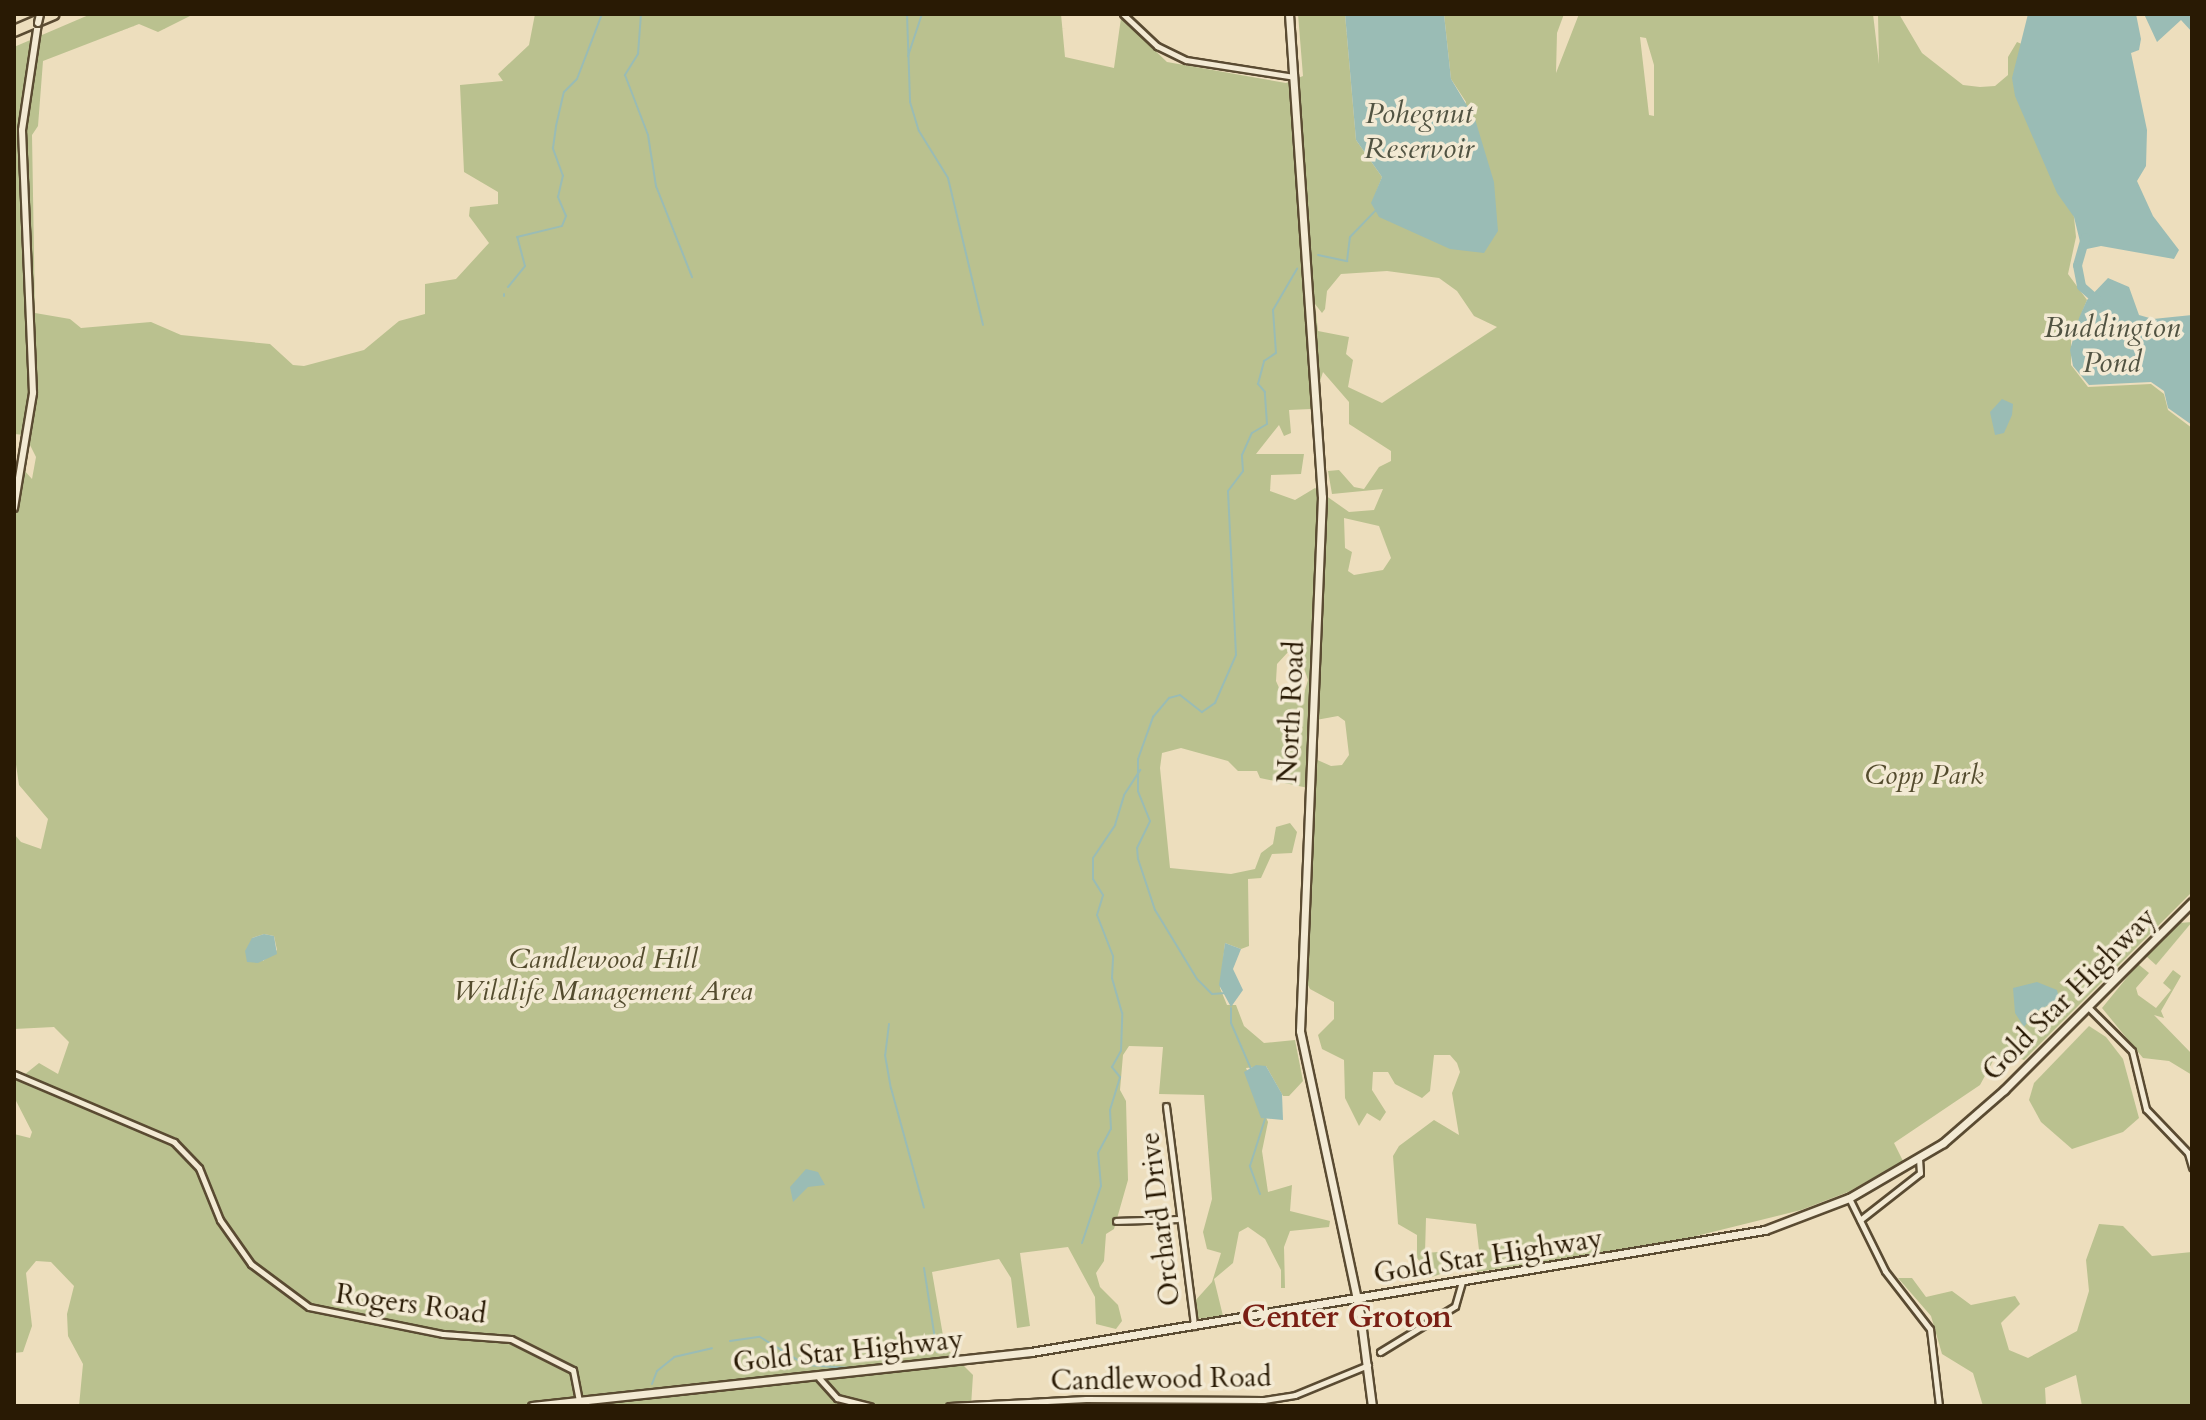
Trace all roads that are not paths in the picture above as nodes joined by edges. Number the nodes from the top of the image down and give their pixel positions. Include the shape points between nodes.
1 (40, 14) edge
2 (54, 14) edge
3 (1123, 14) edge
4 (1289, 14) edge
5 (14, 31) edge
6 (1294, 77) junction
7 (14, 508) edge
8 (2192, 902) edge
9 (2088, 1007) junction
10 (14, 1074) edge
11 (1166, 1106) dead end
12 (1919, 1160) junction
13 (2192, 1167) edge
14 (1849, 1198) junction
15 (1177, 1219) junction
16 (1860, 1220) junction
17 (1116, 1221) dead end
18 (1462, 1282) junction
19 (1356, 1301) junction
20 (1194, 1327) junction
21 (1380, 1352) dead end
22 (1368, 1365) junction
23 (819, 1378) junction
24 (579, 1402) junction
25 (1122, 1403) edge
26 (532, 1406) edge
27 (870, 1406) edge
28 (949, 1406) edge
29 (1372, 1406) edge
30 (1939, 1406) edge

1 - 7 street via 22,143 33,393
2 - 5 highway
3 - 6 street via 1157,46 1186,60
4 - 6 main road, North Road
6 - 19 main road, North Road via 1322,497 1298,999 1305,1067
8 - 9 main road, Gold Star Highway
9 - 12 main road, Gold Star Highway via 1982,1111
9 - 13 street via 2132,1051 2146,1109 2188,1153
10 - 24 street, Rogers Road via 174,1142 199,1168 220,1220 251,1264 309,1307 443,1334 511,1339 573,1370
11 - 15 street, Orchard Drive
12 - 14 main road, Gold Star Highway
12 - 16 street via 1920,1173
14 - 16 street
14 - 18 main road, Gold Star Highway via 1738,1236
15 - 17 street
15 - 20 street, Orchard Drive
16 - 30 street via 1890,1279 1930,1329
18 - 19 main road, Gold Star Highway
18 - 21 street via 1455,1306
19 - 20 main road, Gold Star Highway
19 - 22 main road, North Road
20 - 23 main road, Gold Star Highway
22 - 25 street, Candlewood Road via 1280,1398
22 - 29 main road, North Road
23 - 24 main road, Gold Star Highway
23 - 27 street via 837,1398
24 - 26 main road, Gold Star Highway
25 - 28 street, Candlewood Road

